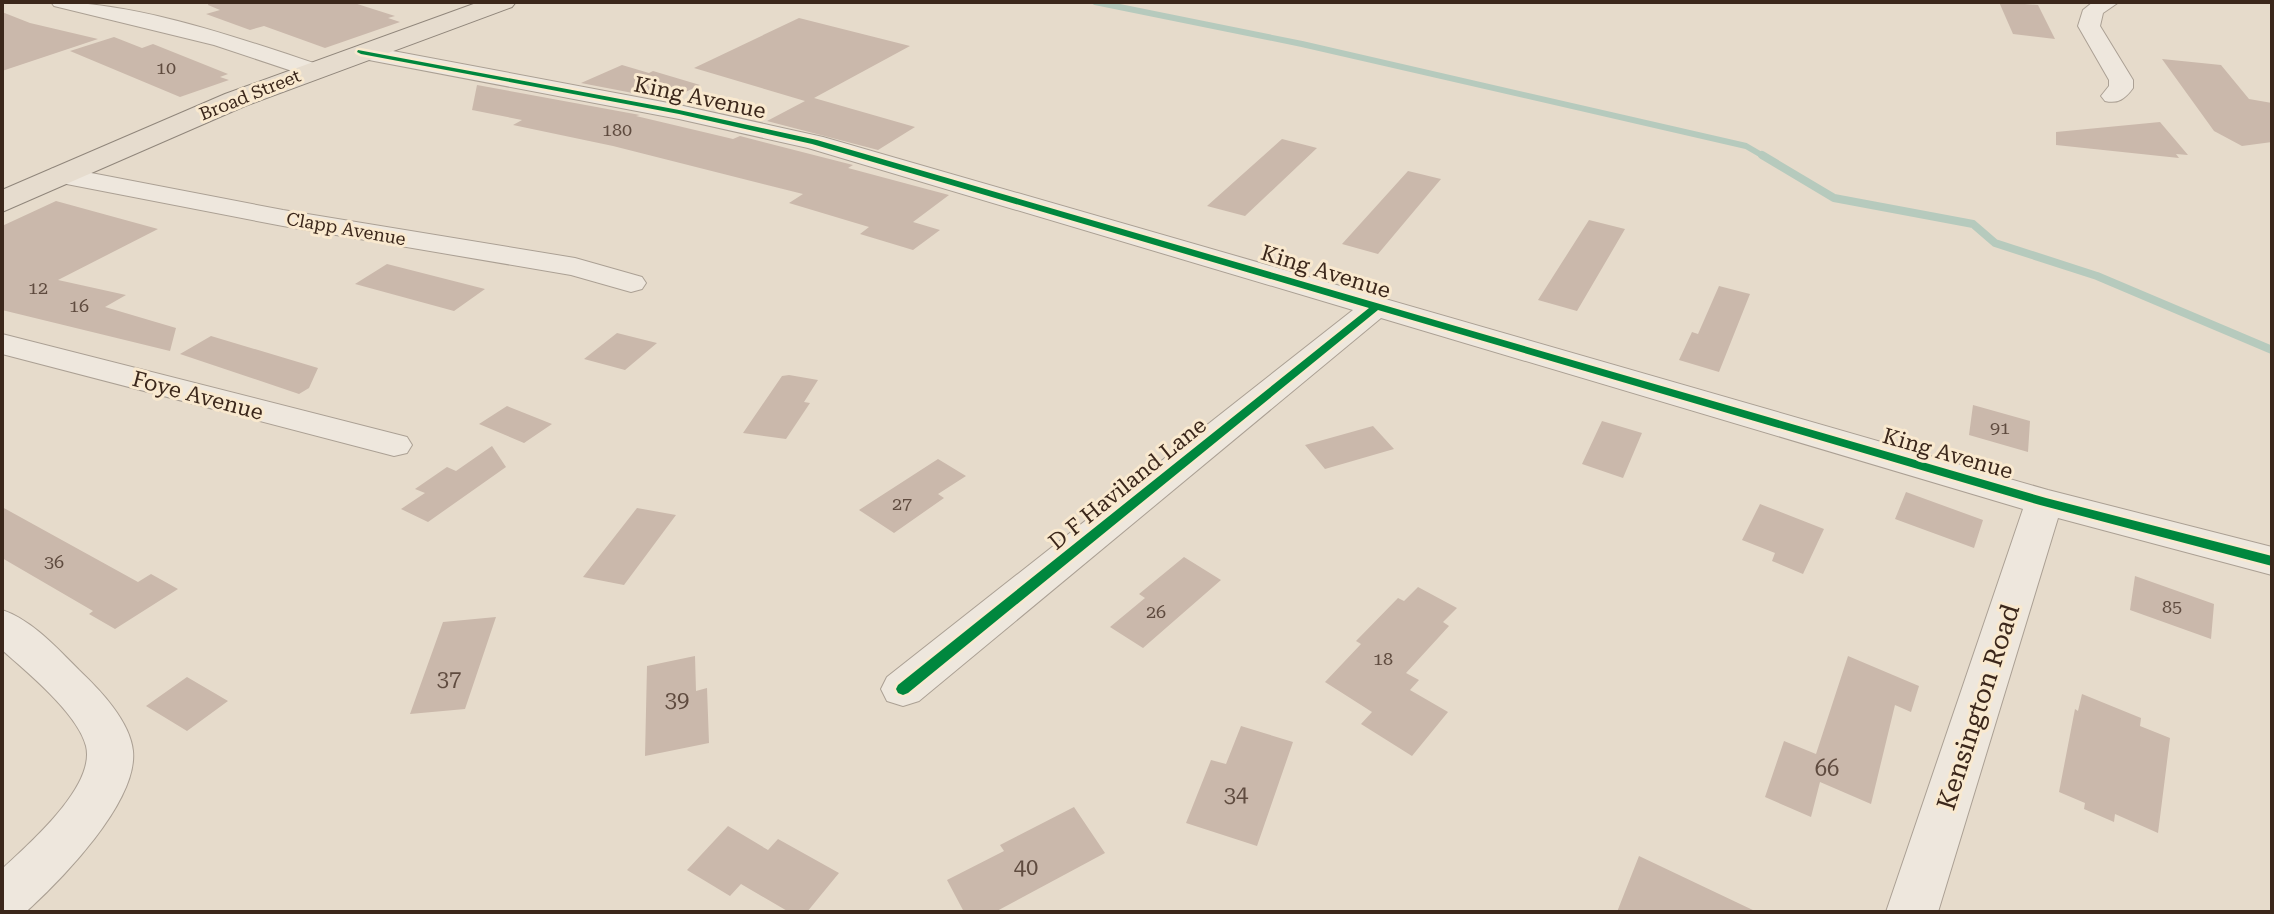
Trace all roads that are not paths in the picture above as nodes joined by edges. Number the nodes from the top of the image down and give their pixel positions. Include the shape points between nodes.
1 (61, 2) edge
2 (503, 2) edge
3 (2109, 2) edge
4 (361, 52) junction
5 (312, 70) junction
6 (2113, 96) dead end
7 (60, 175) junction
8 (2, 202) edge
9 (631, 283) dead end
10 (1376, 307) junction
11 (2, 344) edge
12 (394, 445) dead end
13 (2044, 502) junction
14 (2272, 561) edge
15 (2, 626) edge
16 (903, 689) dead end
17 (2, 901) edge
18 (1912, 912) edge

1 - 5 street via 221,40
2 - 4 main road, Broad Street
3 - 6 street via 2093,10 2089,26 2121,80
4 - 5 main road, Broad Street
4 - 10 street, King Avenue via 814,142
5 - 7 main road, Broad Street
7 - 8 main road, Broad Street
7 - 9 street, Clapp Avenue via 575,267
10 - 13 street, King Avenue
10 - 16 street, D F Haviland Lane
11 - 12 street, Foye Avenue
13 - 14 street, King Avenue
13 - 18 street, Kensington Road
15 - 17 street via 35,651 92,715 110,750 103,785 72,833

